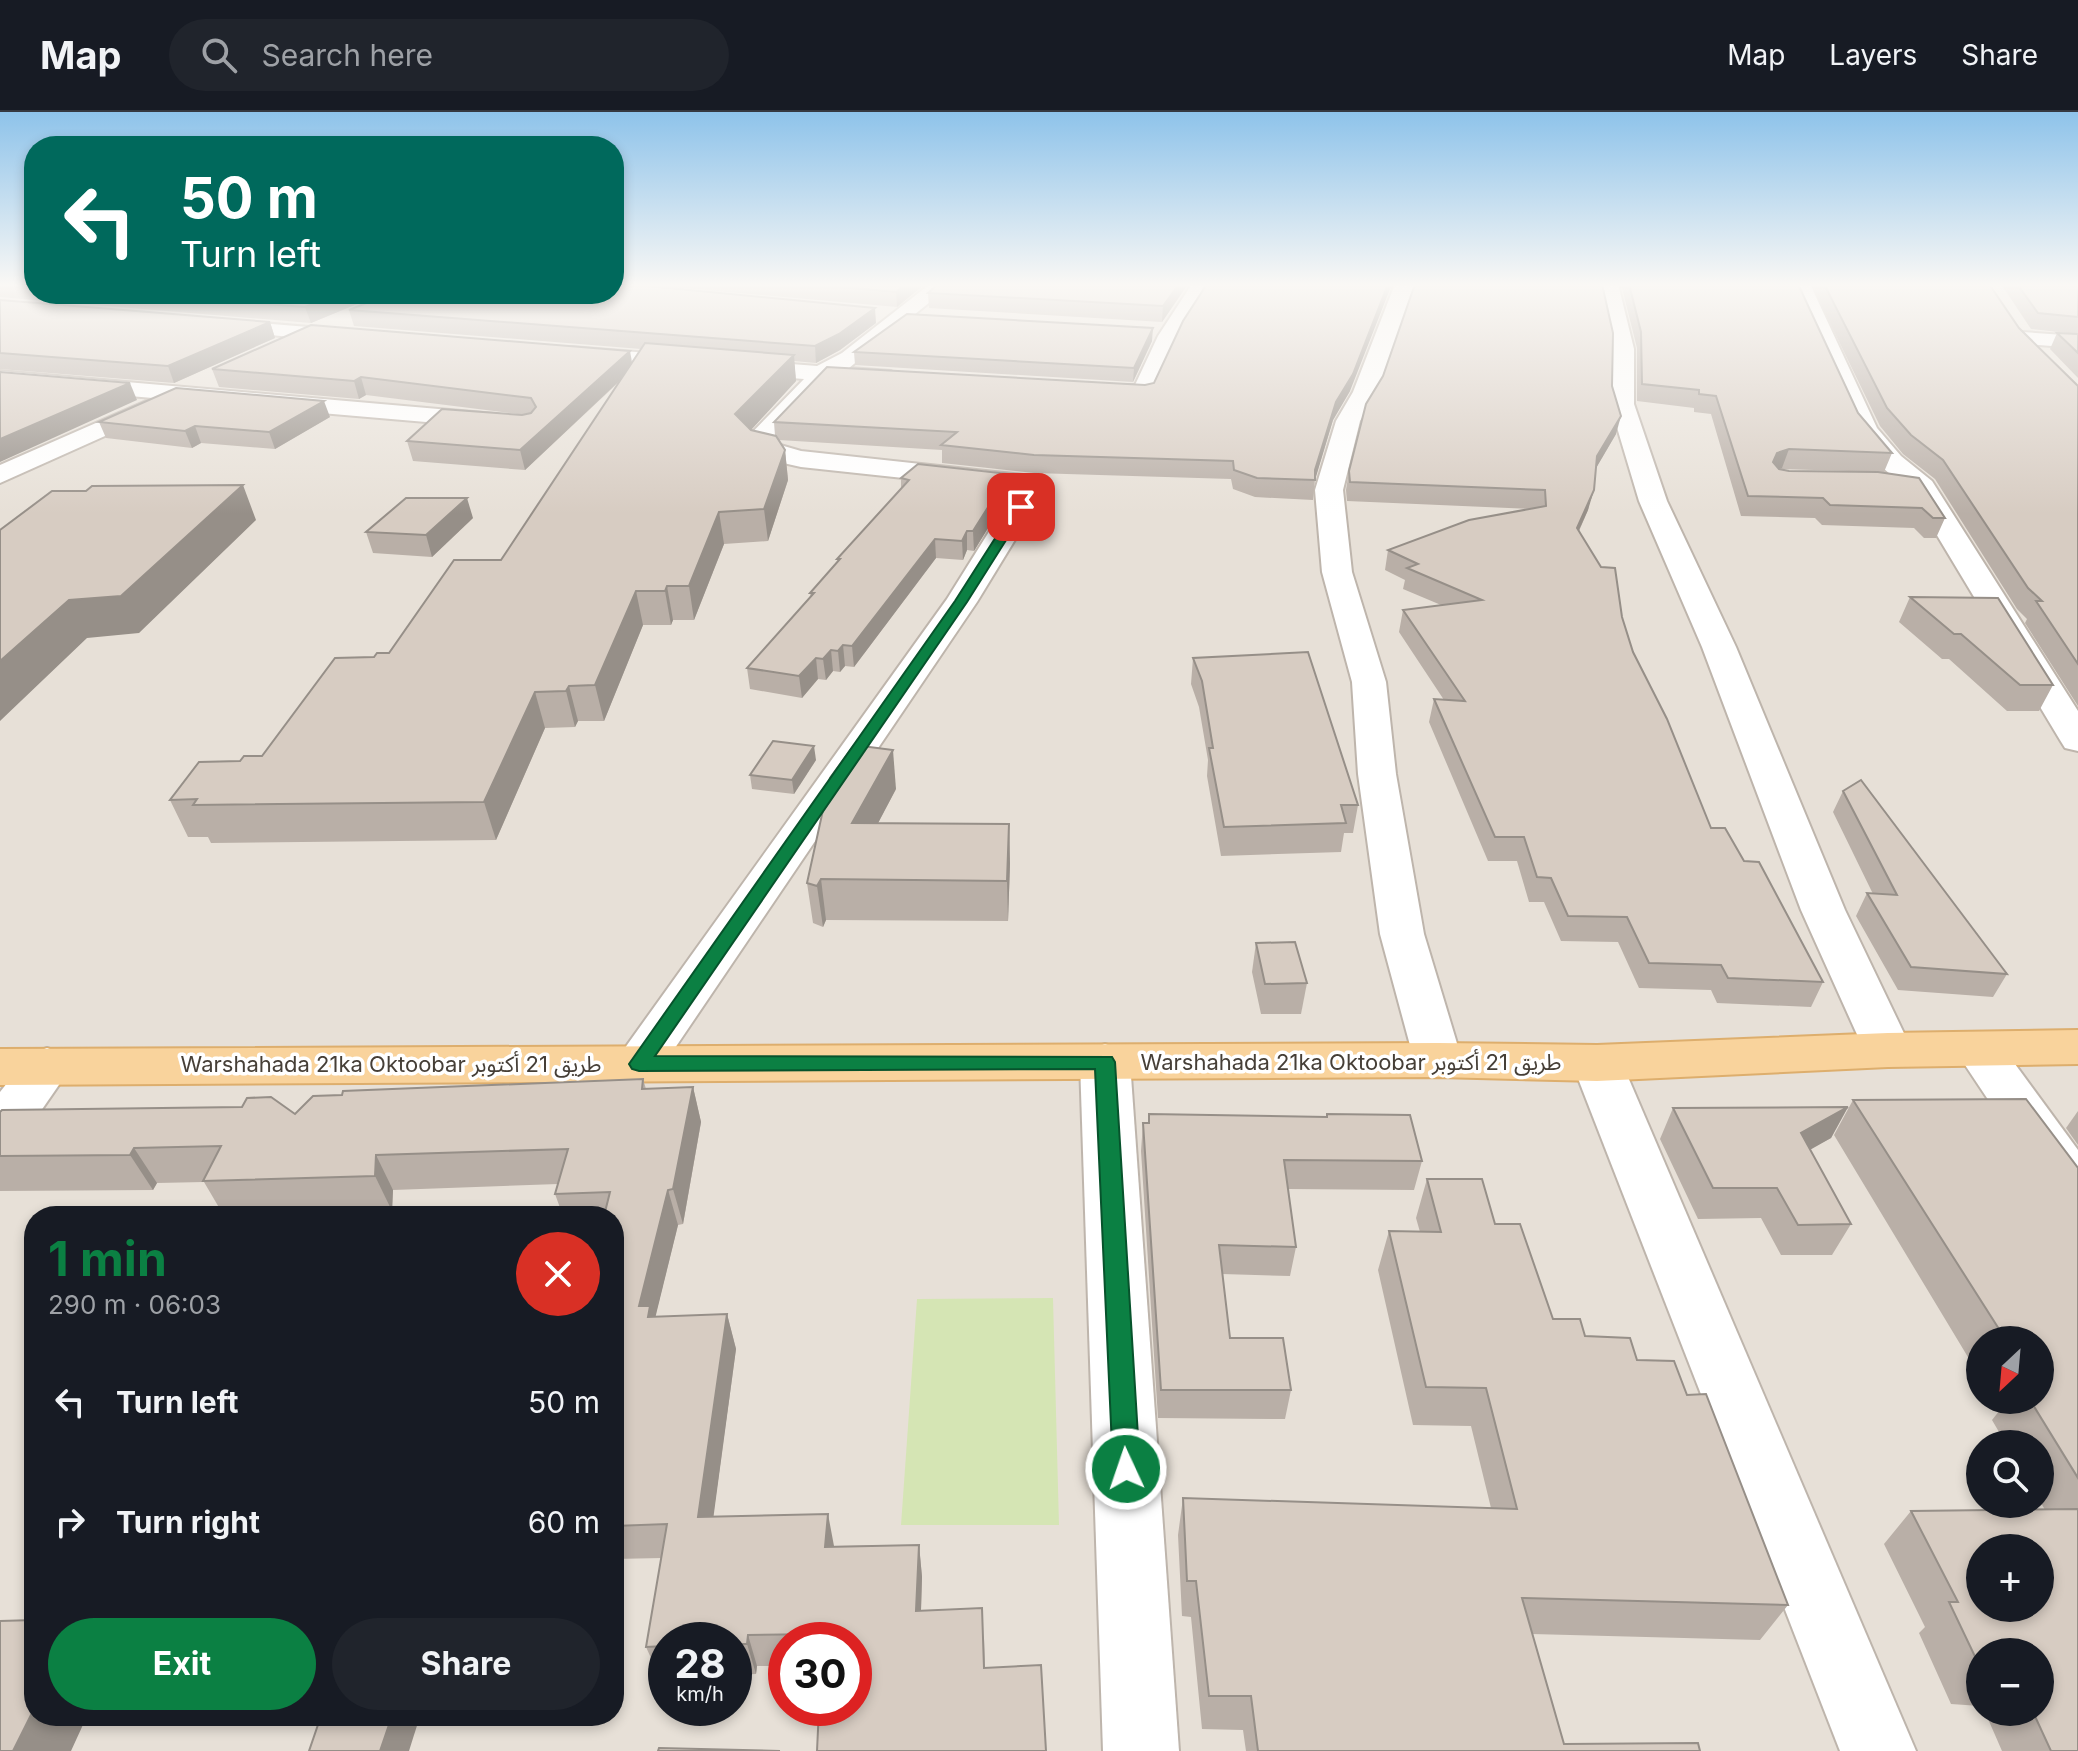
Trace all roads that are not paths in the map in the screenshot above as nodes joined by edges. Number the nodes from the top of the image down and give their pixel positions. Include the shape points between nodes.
1 (662, 360) edge
2 (845, 360) edge
3 (1153, 360) edge
4 (1377, 360) edge
5 (1623, 360) edge
6 (1835, 360) edge
7 (823, 372) junction
8 (225, 373) edge
9 (0, 378) edge
10 (904, 378) edge
11 (1079, 389) edge
12 (182, 393) junction
13 (526, 424) edge
14 (0, 475) edge
15 (1871, 480) edge
16 (1922, 487) junction
17 (2078, 740) edge
18 (2078, 1047) edge
19 (1888, 1050) junction
20 (1979, 1050) junction
21 (1438, 1060) junction
22 (1105, 1062) junction
23 (1597, 1063) junction
24 (639, 1064) junction
25 (23, 1067) edge
26 (0, 1130) edge
27 (2078, 1191) edge
28 (1141, 1751) edge
29 (1878, 1751) edge

1 - 7 street
2 - 7 street
3 - 11 street via 1144,392
4 - 21 street via 1348,421 1329,490 1337,572 1369,682 1377,774 1402,934
5 - 19 street via 1622,404 1653,501 1719,647 1823,910
6 - 16 street via 1866,430
7 - 10 street
7 - 24 street via 762,434 755,443 760,449 801,459 1032,484 961,602
8 - 12 street
9 - 12 street
12 - 13 street
12 - 14 street
15 - 16 street
16 - 17 street
18 - 20 main road, Warshahada 21ka Oktoobar طريق 21 أكتوبر
19 - 20 main road, Warshahada 21ka Oktoobar طريق 21 أكتوبر
19 - 23 main road, Warshahada 21ka Oktoobar طريق 21 أكتوبر
20 - 27 street
21 - 22 main road, Warshahada 21ka Oktoobar طريق 21 أكتوبر
21 - 23 main road, Warshahada 21ka Oktoobar طريق 21 أكتوبر
22 - 24 main road, Warshahada 21ka Oktoobar طريق 21 أكتوبر
22 - 28 street
23 - 29 street
24 - 25 main road, Warshahada 21ka Oktoobar طريق 21 أكتوبر
25 - 26 street

